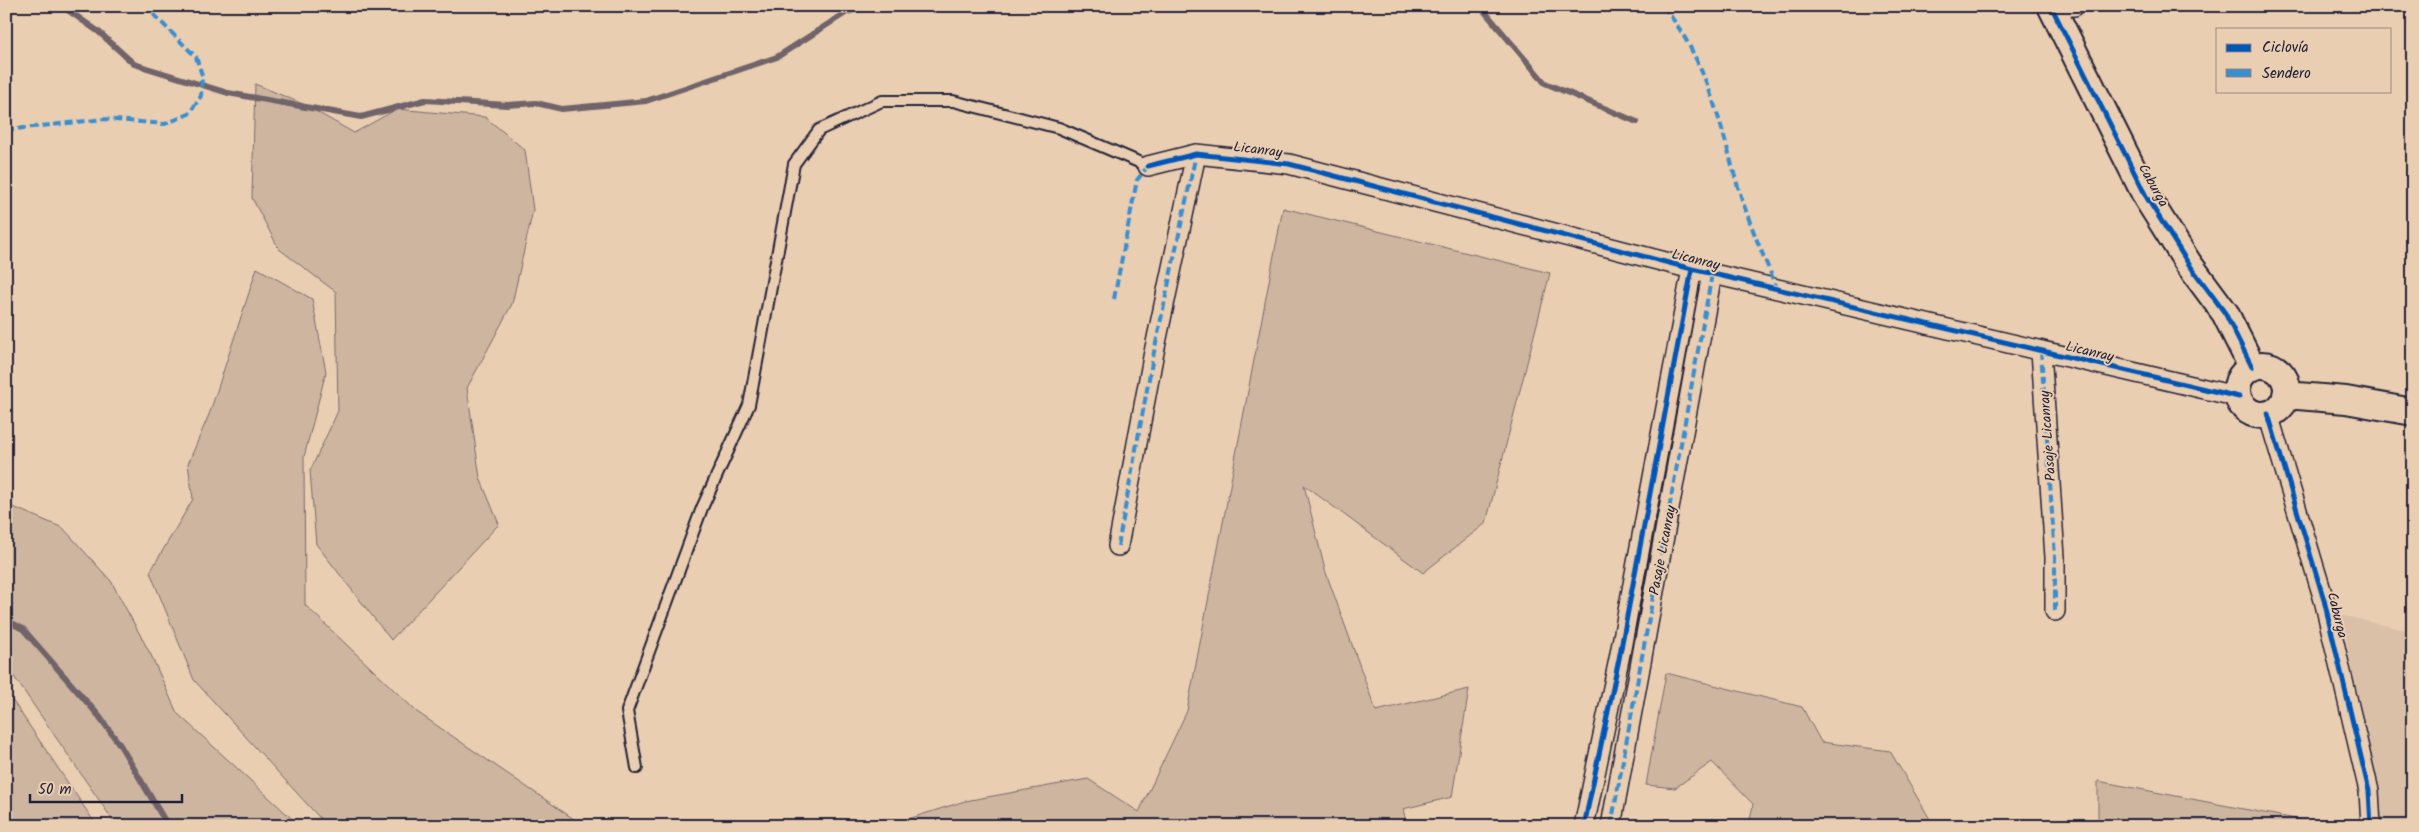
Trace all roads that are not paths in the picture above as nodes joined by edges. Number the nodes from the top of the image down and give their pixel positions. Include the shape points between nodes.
1 (2059, 7) edge
2 (1196, 154) junction
3 (1148, 166) joint
4 (1692, 270) junction
5 (1712, 274) junction
6 (2042, 351) junction
7 (2252, 367) junction
8 (2286, 395) junction
9 (2239, 397) junction
10 (2413, 412) edge
11 (2268, 414) junction
12 (1118, 546) dead end
13 (2055, 611) dead end
14 (636, 768) dead end
15 (1584, 826) edge
16 (1611, 826) edge
17 (2371, 826) edge

1 - 7 street, Caburga via 2147,198 2188,263 2225,313
2 - 3 street, Licanray
2 - 4 street, Licanray via 1289,164
2 - 12 street via 1153,357
3 - 14 lane via 1059,128 953,101 882,101 819,130 794,164 749,405 702,508 628,711
4 - 5 street, Licanray
4 - 15 street via 1619,659
5 - 6 street, Licanray
5 - 16 street, Pasaje Licanray
6 - 9 street, Licanray
6 - 13 street, Pasaje Licanray via 2055,557
7 - 8 street via 2274,368 2285,380
7 - 9 street via 2241,376
8 - 10 street via 2346,400
8 - 11 street via 2280,407
9 - 11 street via 2253,413
11 - 17 street, Caburga via 2324,600 2369,791

